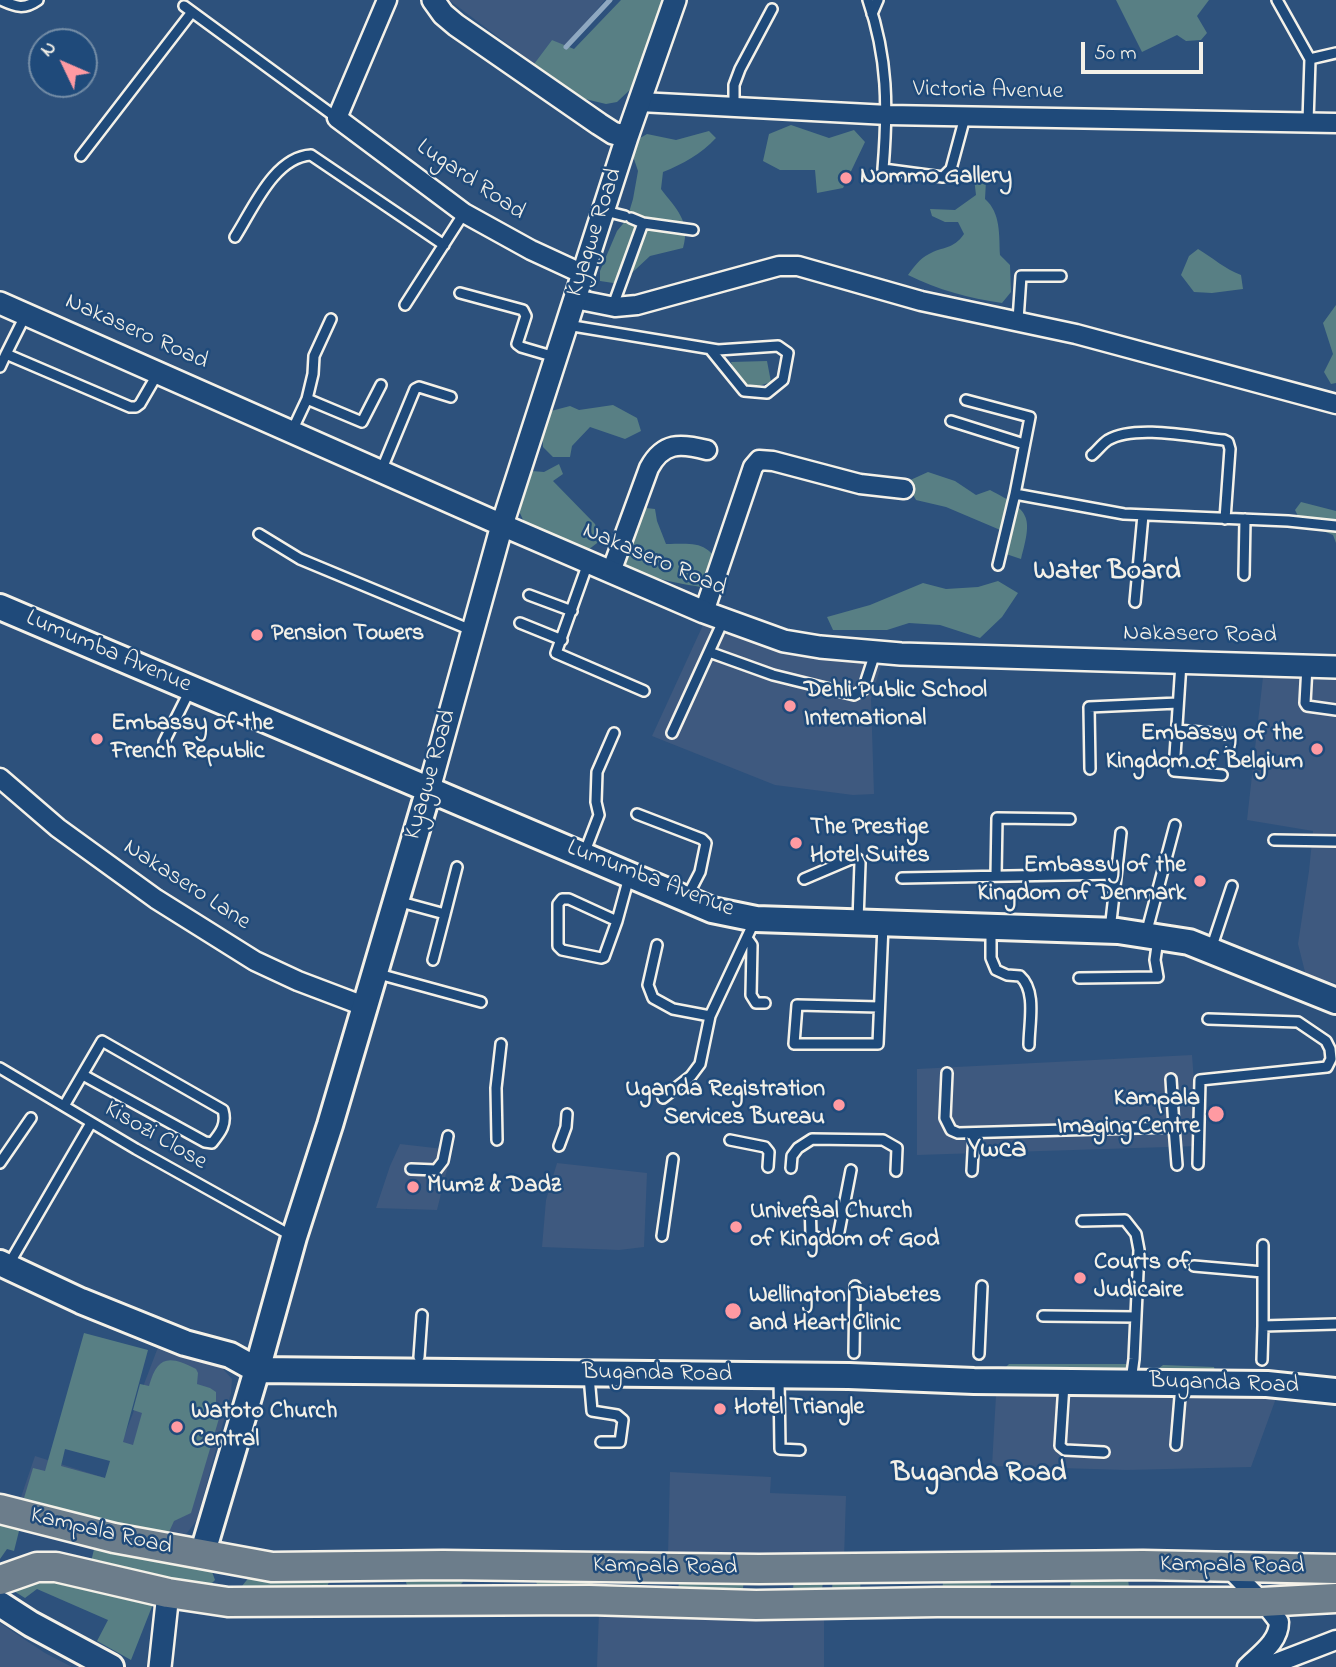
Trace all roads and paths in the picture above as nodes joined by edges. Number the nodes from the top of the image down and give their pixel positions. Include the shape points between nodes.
1 (1, 0) edge
2 (38, 0) edge
3 (387, 0) edge
4 (433, 0) edge
5 (675, 0) edge
6 (867, 0) edge
7 (878, 0) edge
8 (1277, 0) edge
9 (772, 9) dead end
10 (873, 14) junction
11 (1336, 53) edge
12 (1310, 59) junction
13 (640, 102) junction
14 (734, 107) junction
15 (888, 115) junction
16 (965, 117) junction
17 (337, 118) junction
18 (1308, 122) junction
19 (1336, 122) edge
20 (627, 137) junction
21 (81, 156) dead end
22 (603, 211) junction
23 (464, 213) junction
24 (643, 223) junction
25 (693, 230) dead end
26 (235, 237) dead end
27 (444, 245) junction
28 (583, 274) junction
29 (1061, 276) dead end
30 (460, 293) dead end
31 (575, 299) junction
32 (615, 300) dead end
33 (0, 303) edge
34 (405, 305) dead end
35 (26, 314) junction
36 (331, 318) dead end
37 (1018, 320) junction
38 (567, 325) junction
39 (710, 349) junction
40 (6, 355) junction
41 (556, 357) junction
42 (0, 367) edge
43 (159, 372) junction
44 (380, 385) dead end
45 (451, 397) dead end
46 (307, 399) junction
47 (966, 400) dead end
48 (1336, 404) edge
49 (951, 421) dead end
50 (292, 431) junction
51 (1024, 444) junction
52 (706, 450) dead end
53 (1092, 456) dead end
54 (381, 471) junction
55 (904, 489) dead end
56 (1015, 494) junction
57 (1143, 515) junction
58 (1226, 519) junction
59 (1245, 519) junction
60 (502, 525) junction
61 (1336, 526) edge
62 (260, 534) dead end
63 (588, 562) junction
64 (998, 565) dead end
65 (611, 572) junction
66 (1244, 575) dead end
67 (529, 595) dead end
68 (1135, 602) dead end
69 (0, 607) edge
70 (572, 611) junction
71 (704, 612) junction
72 (724, 620) junction
73 (520, 624) dead end
74 (473, 631) junction
75 (562, 640) junction
76 (875, 651) junction
77 (709, 652) junction
78 (1181, 662) junction
79 (1307, 664) junction
80 (1336, 667) edge
81 (191, 688) junction
82 (644, 691) dead end
83 (1178, 703) junction
84 (1336, 710) edge
85 (1177, 730) junction
86 (614, 733) dead end
87 (672, 733) dead end
88 (1226, 734) dead end
89 (164, 742) dead end
90 (1090, 769) dead end
91 (1222, 775) dead end
92 (0, 778) edge
93 (429, 789) junction
94 (637, 814) dead end
95 (1069, 819) dead end
96 (1175, 825) dead end
97 (1122, 833) dead end
98 (1274, 840) dead end
99 (1336, 841) edge
100 (584, 855) junction
101 (457, 867) dead end
102 (1116, 874) junction
103 (630, 875) junction
104 (996, 876) junction
105 (804, 878) dead end
106 (902, 878) dead end
107 (1232, 886) dead end
108 (686, 899) junction
109 (396, 900) junction
110 (445, 914) junction
111 (617, 921) junction
112 (858, 922) junction
113 (884, 923) junction
114 (991, 927) junction
115 (752, 928) junction
116 (1110, 931) junction
117 (1152, 937) junction
118 (657, 945) dead end
119 (1210, 951) junction
120 (433, 960) dead end
121 (373, 973) junction
122 (1079, 978) dead end
123 (1336, 1001) edge
124 (481, 1002) dead end
125 (765, 1003) dead end
126 (363, 1006) junction
127 (879, 1007) junction
128 (710, 1016) junction
129 (1208, 1019) dead end
130 (501, 1044) dead end
131 (1029, 1045) dead end
132 (0, 1068) edge
133 (947, 1073) dead end
134 (83, 1075) junction
135 (1171, 1079) dead end
136 (663, 1098) dead end
137 (64, 1105) junction
138 (567, 1114) dead end
139 (31, 1118) dead end
140 (91, 1123) junction
141 (1174, 1127) junction
142 (974, 1133) junction
143 (448, 1136) dead end
144 (497, 1140) dead end
145 (730, 1140) dead end
146 (559, 1146) dead end
147 (673, 1159) dead end
148 (0, 1163) edge
149 (1198, 1164) dead end
150 (1177, 1165) dead end
151 (768, 1167) dead end
152 (791, 1168) dead end
153 (411, 1169) dead end
154 (851, 1170) dead end
155 (896, 1171) dead end
156 (972, 1171) dead end
157 (810, 1202) dead end
158 (1082, 1220) dead end
159 (662, 1236) dead end
160 (293, 1237) junction
161 (1263, 1245) dead end
162 (3, 1265) edge
163 (1194, 1266) dead end
164 (1263, 1272) junction
165 (856, 1286) dead end
166 (982, 1286) dead end
167 (422, 1315) dead end
168 (1043, 1316) dead end
169 (1136, 1317) junction
170 (1336, 1324) edge
171 (1264, 1326) junction
172 (854, 1353) dead end
173 (979, 1354) dead end
174 (419, 1357) dead end
175 (1262, 1360) dead end
176 (257, 1370) junction
177 (589, 1374) junction
178 (779, 1377) junction
179 (1064, 1382) junction
180 (1131, 1383) junction
181 (1181, 1383) junction
182 (1336, 1391) edge
183 (601, 1442) dead end
184 (1176, 1445) dead end
185 (800, 1450) dead end
186 (1104, 1452) dead end
187 (0, 1509) edge
188 (213, 1557) junction
189 (1229, 1568) junction
190 (764, 1569) junction
191 (1336, 1569) edge
192 (0, 1580) edge
193 (168, 1593) junction
194 (1336, 1598) edge
195 (215, 1600) junction
196 (1262, 1602) junction
197 (0, 1604) edge
198 (763, 1605) junction
199 (1336, 1640) edge
200 (111, 1667) edge
201 (160, 1667) edge
202 (1247, 1667) edge
203 (1266, 1667) edge

1 - 2 lane via 27,8
3 - 17 street
4 - 20 street via 456,25 598,124
5 - 13 street, Kyagwe Road
6 - 10 lane
7 - 10 lane
8 - 12 lane
9 - 14 lane via 740,69
10 - 15 lane
11 - 12 lane
12 - 18 lane
13 - 14 street, Victoria Avenue
13 - 20 street, Kyagwe Road
14 - 15 street, Victoria Avenue
15 - 16 street, Victoria Avenue
15 - 16 lane via 883,169 937,178 951,169
16 - 18 street, Victoria Avenue
17 - 21 lane via 188,9
17 - 23 street, Lugard Road
18 - 19 street, Victoria Avenue
20 - 22 street, Kyagwe Road
22 - 24 lane
22 - 28 street, Kyagwe Road
23 - 27 lane
23 - 28 street, Lugard Road
24 - 25 lane
24 - 32 lane
26 - 27 lane via 273,177 298,156 311,155
27 - 34 lane
28 - 31 street, Kyagwe Road
29 - 37 lane via 1021,276
30 - 41 lane via 523,310 526,316 517,344
31 - 37 street via 615,307 637,305 779,266 798,266 921,301
31 - 38 street, Kyagwe Road
33 - 35 street, Nakasero Road
35 - 40 lane
35 - 43 street, Nakasero Road
36 - 46 lane via 314,356
37 - 48 street
38 - 39 lane
38 - 41 street, Kyagwe Road
39 - 39 lane via 783,348 788,353 783,380 767,393 744,391
40 - 42 lane
40 - 43 lane via 130,407 140,404
41 - 60 street, Kyagwe Road
43 - 50 street, Nakasero Road
44 - 46 lane via 362,422
45 - 54 lane via 415,389
46 - 50 lane
47 - 51 lane via 1030,417
49 - 51 lane
50 - 54 street, Nakasero Road
51 - 56 lane
52 - 65 street via 670,446 656,454
53 - 58 lane via 1107,440 1139,432 1224,440 1230,449
54 - 60 street, Nakasero Road
55 - 71 street via 860,484 759,460
56 - 57 lane
56 - 64 lane
57 - 58 lane
57 - 68 lane
58 - 59 lane
59 - 61 lane
59 - 66 lane
60 - 63 street, Nakasero Road
60 - 74 street, Kyagwe Road
62 - 74 lane via 300,559
63 - 65 street, Nakasero Road
63 - 70 lane
65 - 71 street, Nakasero Road
67 - 70 lane
69 - 81 main road, Lumumba Avenue
70 - 75 lane
71 - 72 street, Nakasero Road
72 - 76 street, Nakasero Road via 784,641
72 - 77 lane
73 - 75 lane
74 - 93 street, Kyagwe Road
75 - 82 lane via 556,653
76 - 77 lane via 863,690 855,695 773,675
76 - 78 street, Nakasero Road
77 - 87 lane
78 - 79 street, Nakasero Road
78 - 83 lane
79 - 80 street, Nakasero Road
79 - 84 lane via 1307,706
81 - 89 lane
81 - 93 main road, Lumumba Avenue
83 - 85 lane
83 - 90 lane via 1089,707
85 - 88 lane
85 - 91 lane via 1174,771
86 - 100 lane via 597,772 599,815
92 - 126 street, Nakasero Lane via 58,828 156,899 256,961
93 - 100 main road, Lumumba Avenue
93 - 109 main road, Kyagwe Road
94 - 108 lane via 706,843 700,872
95 - 104 lane via 997,817
96 - 117 lane
97 - 102 lane
98 - 99 lane
100 - 103 main road, Lumumba Avenue
101 - 110 lane
102 - 104 lane
102 - 116 lane
103 - 108 main road, Lumumba Avenue
103 - 111 lane
104 - 106 lane
105 - 112 lane via 859,859
107 - 119 lane
108 - 115 main road, Lumumba Avenue
109 - 110 lane
109 - 121 main road, Kyagwe Road
110 - 120 lane
111 - 111 lane via 604,957 558,946 558,904 562,899
112 - 113 main road, Lumumba Avenue
112 - 115 main road, Lumumba Avenue
113 - 114 main road, Lumumba Avenue
113 - 127 lane
114 - 116 main road, Lumumba Avenue
114 - 131 lane via 991,958 996,970 1027,982
115 - 125 lane via 751,995 756,1003
115 - 128 lane
116 - 117 main road, Lumumba Avenue
117 - 119 main road, Lumumba Avenue via 1189,942
117 - 122 lane via 1158,977
118 - 128 lane via 648,985 653,999 673,1009
119 - 123 main road, Lumumba Avenue
121 - 124 lane
121 - 126 main road, Kyagwe Road
126 - 160 main road, Kyagwe Road
127 - 127 lane via 878,1044 794,1044 797,1005
128 - 136 lane via 700,1064
129 - 149 lane via 1298,1022 1326,1041 1331,1059 1327,1067 1200,1080
130 - 144 lane
132 - 137 lane, Kisozi Close
133 - 142 lane via 947,1125 958,1133
134 - 134 lane via 102,1041 223,1110 222,1131 212,1143 205,1142
134 - 137 lane
135 - 141 lane
137 - 140 lane, Kisozi Close
138 - 146 lane
139 - 148 lane
140 - 160 lane, Kisozi Close
140 - 162 lane
141 - 142 lane
141 - 150 lane
142 - 156 lane
143 - 153 lane via 441,1166
145 - 151 lane via 765,1147
147 - 159 lane
152 - 155 lane via 792,1156 812,1139 871,1140 897,1148
154 - 157 lane via 838,1237 824,1240 811,1235
158 - 169 lane via 1125,1220 1136,1234
160 - 176 main road, Kyagwe Road
161 - 164 lane
162 - 176 main road, Buganda Road via 185,1343 230,1355
163 - 164 lane
164 - 171 lane
165 - 172 lane
166 - 173 lane
167 - 174 lane
168 - 169 lane
169 - 180 lane
170 - 171 lane
171 - 175 lane
176 - 177 main road, Buganda Road
176 - 188 main road, Kyagwe Road
177 - 178 main road, Buganda Road
177 - 183 lane via 592,1411 623,1420 620,1442
178 - 179 main road, Buganda Road
178 - 185 lane via 780,1449
179 - 180 main road, Buganda Road
179 - 186 lane via 1060,1446
180 - 181 main road, Buganda Road
181 - 182 main road, Buganda Road
181 - 184 lane
187 - 188 main road, Kampala Road
188 - 190 main road, Kampala Road via 272,1567 443,1564
188 - 195 main road via 232,1570 232,1585
189 - 190 main road, Kampala Road
189 - 191 main road, Kampala Road
189 - 196 street
190 - 198 main road via 777,1576 781,1589
192 - 193 main road, Kampala Road via 46,1566
193 - 195 main road, Kampala Road
193 - 201 street
194 - 196 main road, Kampala Road
195 - 198 main road, Kampala Road
196 - 198 main road, Kampala Road
196 - 202 street via 1279,1622 1278,1633
197 - 200 main road
199 - 203 street

